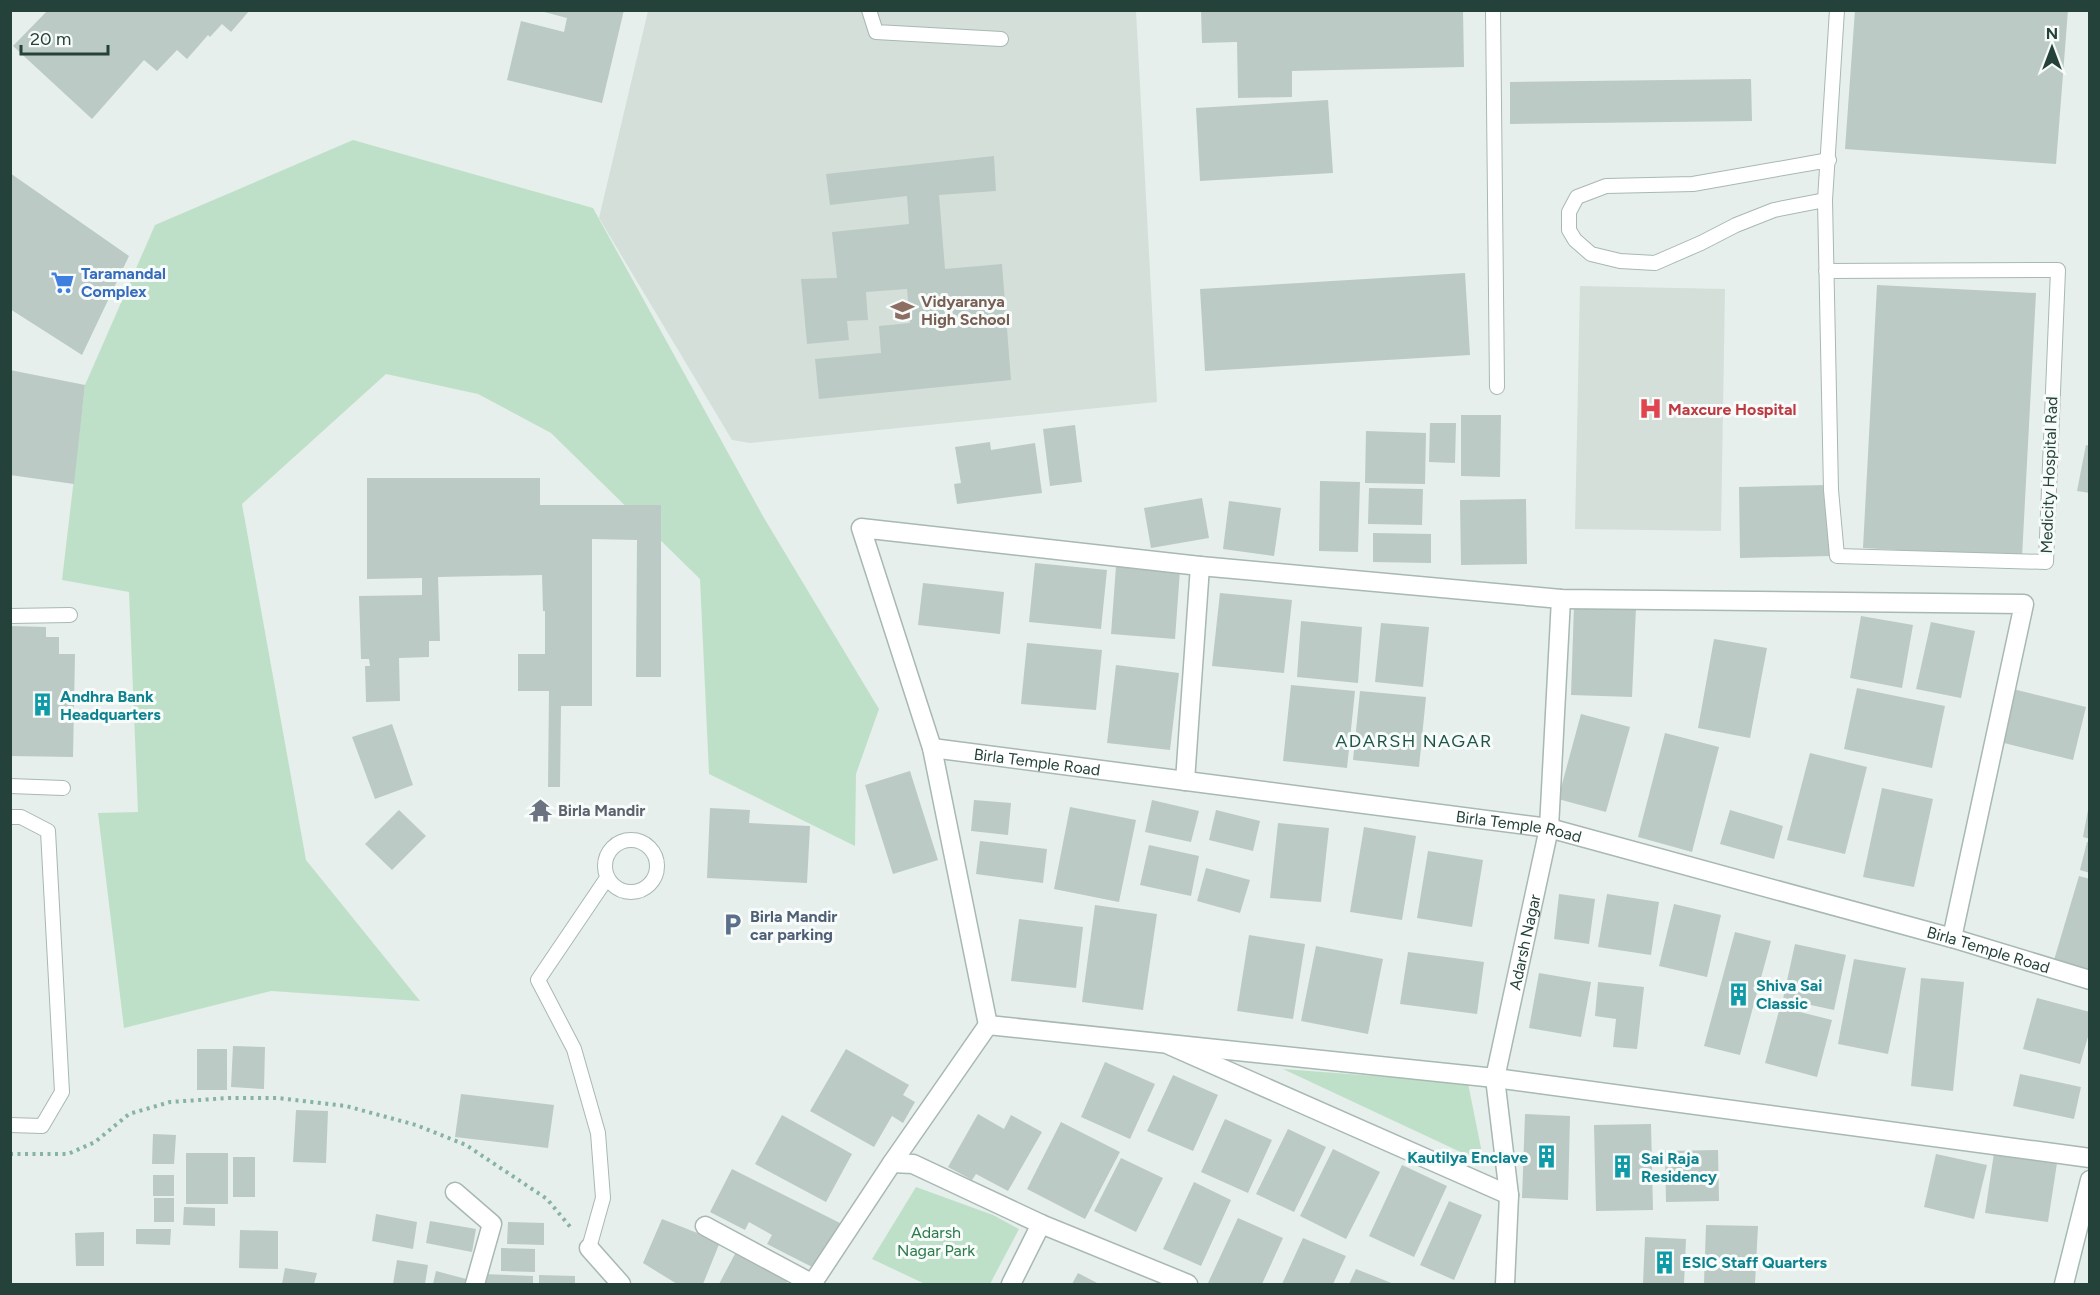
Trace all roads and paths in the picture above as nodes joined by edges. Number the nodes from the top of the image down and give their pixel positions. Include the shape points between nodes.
1 (869, 10) edge
2 (1493, 10) edge
3 (1837, 10) edge
4 (1002, 39) dead end
5 (1829, 160) junction
6 (1825, 200) junction
7 (1826, 271) junction
8 (1497, 387) dead end
9 (1200, 566) junction
10 (1561, 599) junction
11 (70, 615) dead end
12 (10, 616) edge
13 (932, 748) junction
14 (1185, 781) junction
15 (10, 786) edge
16 (63, 789) dead end
17 (10, 817) edge
18 (1550, 828) junction
19 (607, 878) dead end
20 (1952, 938) junction
21 (2090, 980) edge
22 (988, 1025) junction
23 (1167, 1045) junction
24 (1494, 1078) junction
25 (10, 1125) edge
26 (10, 1154) edge
27 (2090, 1158) edge
28 (892, 1163) junction
29 (2090, 1180) edge
30 (455, 1192) dead end
31 (1509, 1195) junction
32 (1041, 1224) junction
33 (705, 1226) dead end
34 (589, 1248) junction
35 (475, 1284) edge
36 (621, 1284) edge
37 (813, 1284) edge
38 (1011, 1284) edge
39 (1188, 1284) edge
40 (1505, 1284) edge
41 (2064, 1284) edge

1 - 4 lane via 876,32
2 - 8 lane
3 - 5 lane, Medicity Hospital Rad
5 - 6 lane, Medicity Hospital Rad
5 - 6 lane via 1693,184 1606,186 1577,197 1569,212 1569,230 1591,254 1655,263 1774,210
6 - 7 lane, Medicity Hospital Rad
7 - 7 lane, Medicity Hospital Rad via 1831,490 1837,556 2046,562 2058,270
9 - 10 street
9 - 13 street via 861,528
9 - 14 street
10 - 18 street, Adarsh Nagar
10 - 20 street via 2024,604
11 - 12 lane
13 - 14 street, Birla Temple Road
13 - 22 street
14 - 18 street, Birla Temple Road
15 - 16 lane
17 - 25 lane via 21,817 48,831 62,1092 42,1125
18 - 20 street, Birla Temple Road
18 - 24 street, Adarsh Nagar
19 - 34 lane via 538,980 574,1049 598,1133 603,1198
20 - 21 street, Birla Temple Road
22 - 23 street
22 - 28 street
23 - 24 street
23 - 31 street
24 - 27 street
24 - 31 street, Adarsh Nagar
26 - 34 path via 69,1154 95,1142 129,1114 170,1102 278,1098 346,1106 416,1125 466,1145 547,1199
28 - 32 street via 913,1164
28 - 37 street
29 - 41 street
30 - 35 street via 492,1224
31 - 40 street, Adarsh Nagar
32 - 38 street
32 - 39 street
33 - 37 street
34 - 36 street

